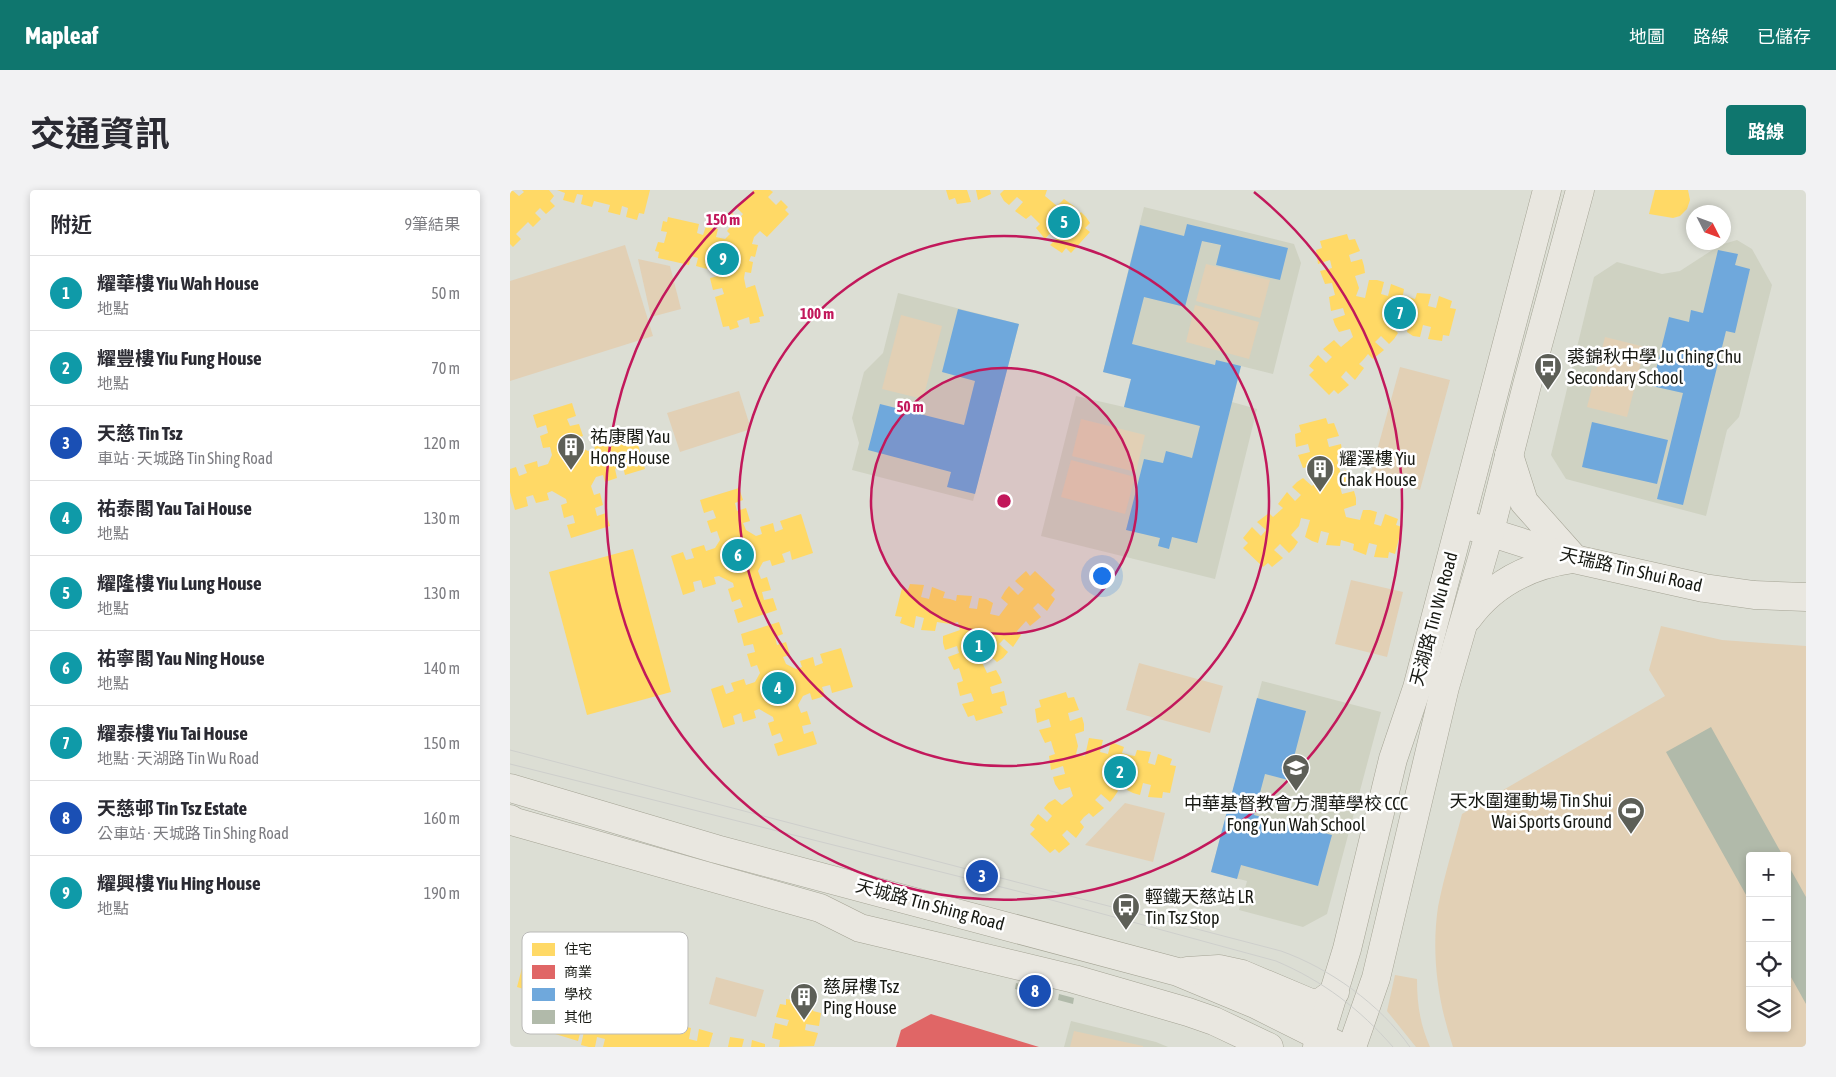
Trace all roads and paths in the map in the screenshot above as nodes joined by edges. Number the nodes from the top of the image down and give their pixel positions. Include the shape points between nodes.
1 (1546, 190) edge
2 (1580, 190) edge
3 (1509, 455) junction
4 (1460, 523) junction
5 (1490, 531) junction
6 (1574, 559) junction
7 (1806, 597) edge
8 (1463, 626) junction
9 (510, 776) edge
10 (521, 792) edge
11 (512, 822) edge
12 (829, 871) junction
13 (999, 962) junction
14 (1178, 972) junction
15 (1335, 992) junction
16 (1326, 1043) edge
17 (1269, 1047) edge
18 (1352, 1047) edge

1 - 4 main road, 天湖路 Tin Wu Road
2 - 3 main road, 天湖路 Tin Wu Road
3 - 5 main road, 天湖路 Tin Wu Road
3 - 6 main road via 1524,502
4 - 5 main road, 天瑞路 Tin Shui Road
4 - 15 main road, 天湖路 Tin Wu Road via 1417,688 1393,759
5 - 6 main road, 天瑞路 Tin Shui Road
5 - 8 main road, 天湖路 Tin Wu Road
6 - 7 main road, 天瑞路 Tin Shui Road via 1704,588 1754,595
6 - 8 main road via 1522,571 1488,595
8 - 18 main road, 天湖路 Tin Wu Road via 1445,687 1376,978
9 - 10 main road
10 - 12 main road, 天城路 Tin Shing Road via 716,849
11 - 13 main road, 天城路 Tin Shing Road via 820,908 860,928
12 - 13 main road via 844,900 855,908 947,932
12 - 14 main road, 天城路 Tin Shing Road
13 - 17 main road, 天城路 Tin Shing Road via 1074,979 1188,1012
14 - 15 main road via 1219,969 1242,974 1311,1003 1321,1002
14 - 16 main road, 天城路 Tin Shing Road via 1255,1004
15 - 16 main road, 天湖路 Tin Wu Road

